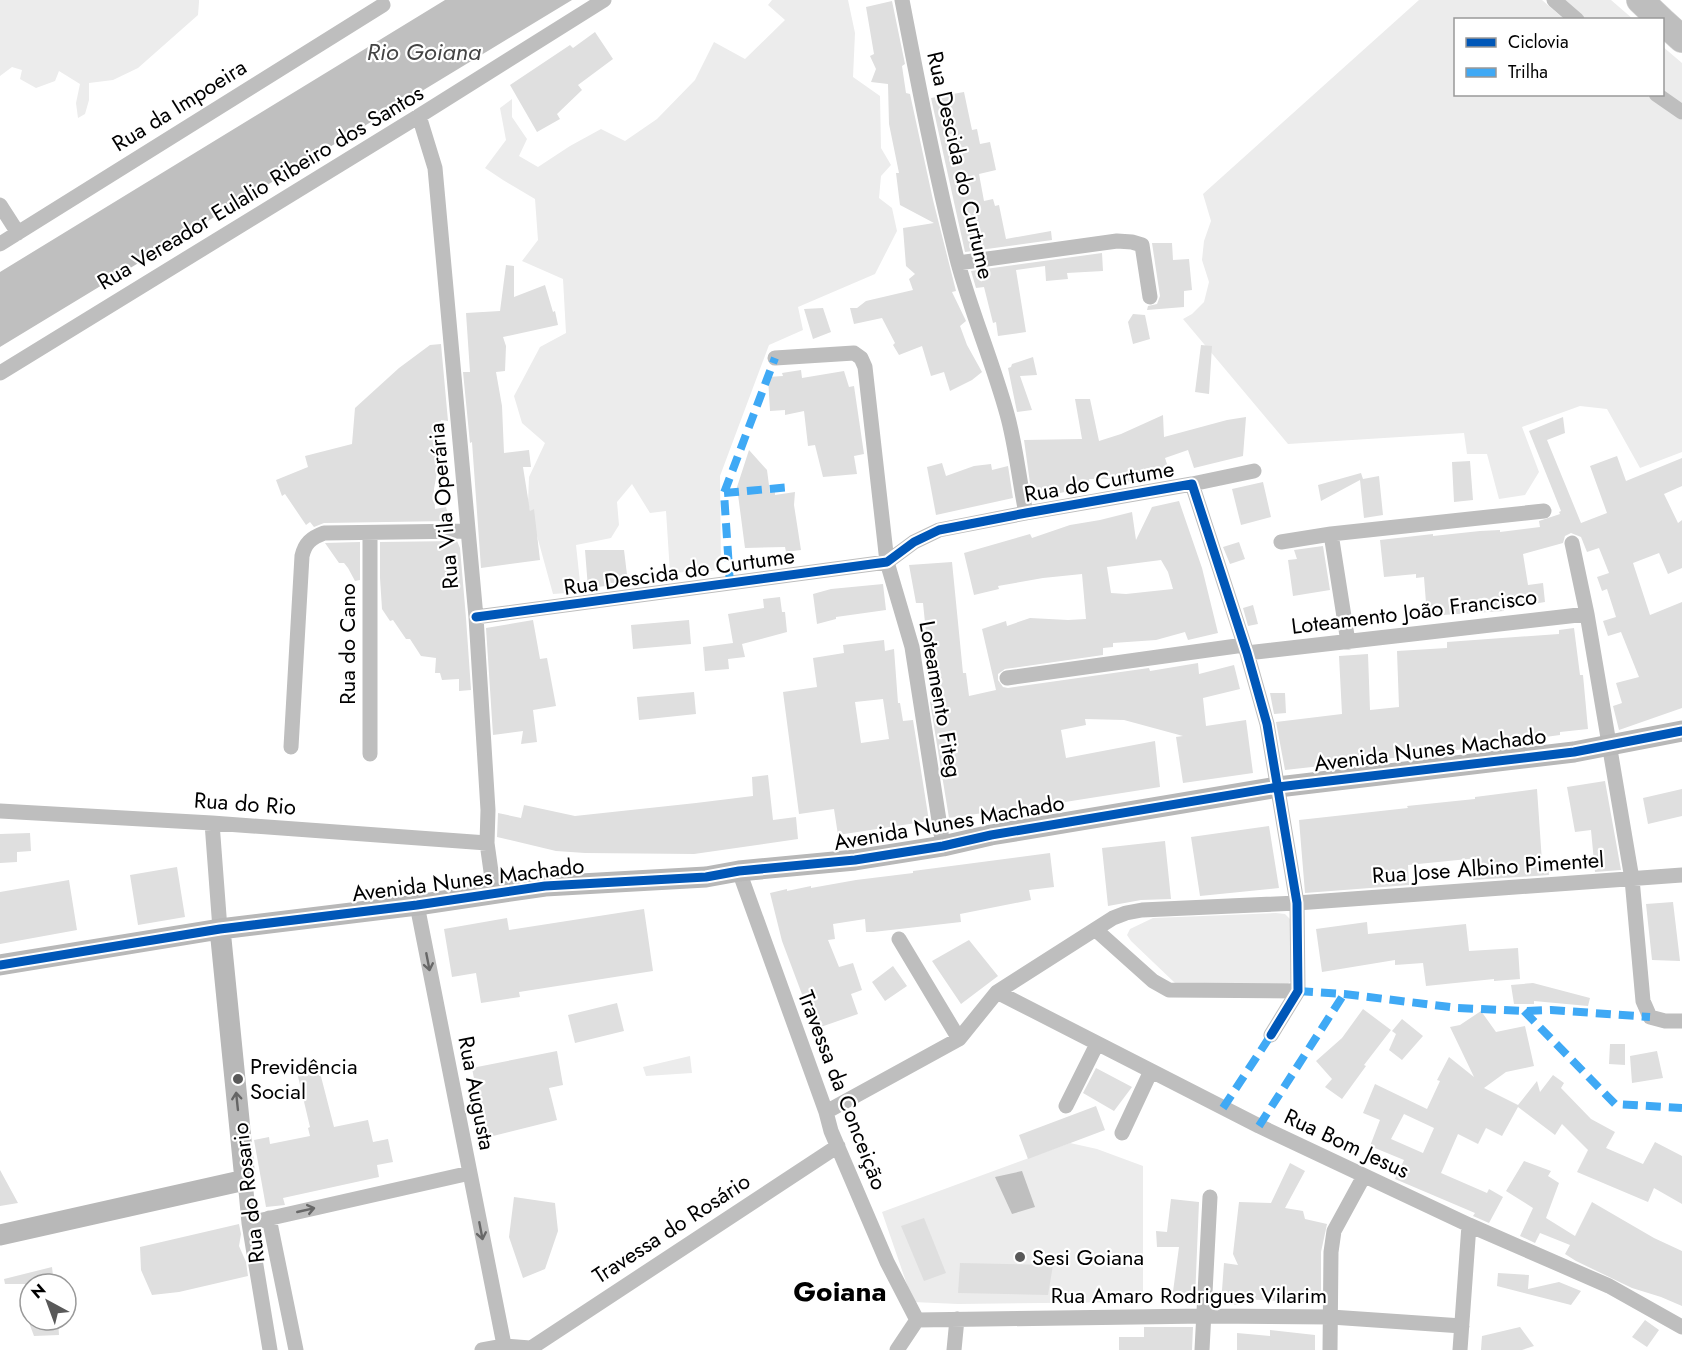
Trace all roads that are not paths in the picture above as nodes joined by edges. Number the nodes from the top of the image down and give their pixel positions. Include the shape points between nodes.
1 (604, 0) edge
2 (902, 0) edge
3 (1554, 0) edge
4 (1640, 0) edge
5 (382, 5) dead end
6 (1575, 18) edge
7 (1660, 18) edge
8 (1664, 22) edge
9 (1682, 39) edge
10 (1659, 96) edge
11 (1682, 112) edge
12 (420, 116) junction
13 (0, 205) edge
14 (18, 232) junction
15 (0, 244) edge
16 (958, 263) junction
17 (1150, 297) dead end
18 (775, 358) dead end
19 (0, 373) edge
20 (1254, 471) dead end
21 (1192, 484) junction
22 (1544, 510) dead end
23 (1026, 513) junction
24 (467, 531) junction
25 (370, 533) junction
26 (1331, 534) junction
27 (1281, 542) dead end
28 (1572, 543) dead end
29 (887, 562) junction
30 (1587, 614) junction
31 (476, 617) junction
32 (1348, 642) junction
33 (1246, 649) junction
34 (1007, 678) dead end
35 (1682, 731) edge
36 (1610, 746) junction
37 (291, 747) dead end
38 (370, 754) dead end
39 (1278, 787) junction
40 (0, 811) edge
41 (212, 823) junction
42 (487, 843) junction
43 (943, 846) junction
44 (739, 871) junction
45 (1682, 875) edge
46 (1632, 879) junction
47 (494, 893) junction
48 (1297, 903) junction
49 (417, 905) junction
50 (220, 929) junction
51 (1096, 930) junction
52 (899, 939) dead end
53 (0, 965) edge
54 (997, 992) junction
55 (1298, 992) junction
56 (1682, 1021) edge
57 (1271, 1035) dead end
58 (959, 1039) junction
59 (1097, 1044) junction
60 (1151, 1071) junction
61 (1066, 1106) dead end
62 (825, 1112) junction
63 (1122, 1133) dead end
64 (838, 1146) junction
65 (470, 1173) junction
66 (1364, 1176) junction
67 (244, 1180) junction
68 (1210, 1197) dead end
69 (269, 1218) junction
70 (249, 1223) junction
71 (1469, 1225) junction
72 (0, 1235) edge
73 (286, 1302) junction
74 (263, 1304) junction
75 (1205, 1316) junction
76 (1331, 1317) junction
77 (957, 1319) junction
78 (917, 1320) junction
79 (1462, 1326) junction
80 (1682, 1327) edge
81 (504, 1348) edge
82 (529, 1349) edge
83 (270, 1350) edge
84 (296, 1350) edge
85 (482, 1350) edge
86 (897, 1350) edge
87 (954, 1350) edge
88 (1202, 1350) edge
89 (1330, 1350) edge
90 (1460, 1350) edge

1 - 12 street, Rua Vereador Eulalio Ribeiro dos Santos
2 - 16 street, Rua Descida do Curtume
3 - 6 street
4 - 7 highway
5 - 14 street, Rua da Impoeira
8 - 9 highway
10 - 11 street
12 - 19 street, Rua Vereador Eulalio Ribeiro dos Santos
12 - 24 street, Rua Vila Operária via 435,168
13 - 14 street
14 - 15 street, Rua da Impoeira
16 - 17 street via 1132,242 1142,246
16 - 23 street, Rua Descida do Curtume via 1008,418
18 - 29 street, Loteamento Fiteg via 843,352 861,357
20 - 21 street
21 - 23 street, Rua do Curtume
21 - 33 street, Rua do Curtume
22 - 26 street
23 - 29 street, Rua do Curtume via 939,530
24 - 25 street
24 - 31 street, Rua Vila Operária
25 - 37 street via 324,533 304,545
25 - 38 street, Rua do Cano
26 - 27 street
26 - 32 street
28 - 30 street
29 - 31 street, Rua Descida do Curtume
29 - 43 street, Loteamento Fiteg via 912,647
30 - 32 street, Loteamento João Francisco
30 - 36 street
31 - 42 street, Rua Vila Operária
32 - 33 street, Loteamento João Francisco
33 - 34 street, Loteamento João Francisco
33 - 39 street, Rua do Curtume via 1267,724
35 - 36 street, Avenida Nunes Machado
36 - 39 street, Avenida Nunes Machado
36 - 46 street
39 - 43 street, Avenida Nunes Machado
39 - 48 street, Rua do Curtume
40 - 41 street, Rua do Rio
41 - 42 street, Rua do Rio
41 - 50 street
42 - 47 street, Rua Vila Operária
43 - 44 street, Avenida Nunes Machado via 855,860
44 - 47 street, Avenida Nunes Machado via 706,877 545,886
44 - 62 street, Travessa da Conceição
45 - 46 street, Rua Jose Albino Pimentel
46 - 48 street, Rua Jose Albino Pimentel
46 - 56 street via 1643,1001 1650,1017
47 - 49 street, Avenida Nunes Machado
48 - 51 street, Rua Jose Albino Pimentel via 1142,910 1113,918
48 - 55 street, Rua do Curtume
49 - 50 street, Avenida Nunes Machado
49 -> 65 street, Rua Augusta
50 - 53 street, Avenida Nunes Machado
67 -> 50 street, Rua do Rosario
51 - 54 street, Rua Jose Albino Pimentel
51 - 55 street via 1153,981 1169,990
52 - 58 street
54 - 58 street, Rua Jose Albino Pimentel
54 - 59 street, Rua Bom Jesus
55 - 57 street
58 - 62 street
59 - 60 street, Rua Bom Jesus
59 - 61 street
60 - 63 street
60 - 66 street, Rua Bom Jesus
62 - 64 street, Travessa da Conceição
64 - 78 street, Travessa da Conceição via 887,1262
64 - 82 street, Travessa do Rosário
69 -> 65 street, Rua Augusta
65 -> 81 street
66 - 71 street, Rua Bom Jesus
66 - 76 street via 1334,1231 1330,1252
67 - 70 street, Rua do Rosario
67 - 72 street
68 - 75 street
69 - 70 street, Rua Augusta
69 - 73 street, Rua do Rosario
70 - 74 street, Rua do Rosario
71 - 79 street
71 - 80 street, Rua Bom Jesus via 1609,1286
73 - 74 street
73 - 84 street, Rua do Rosario
74 - 83 street, Rua do Rosario
75 - 76 street, Rua Amaro Rodrigues Vilarim
75 - 77 street, Rua Amaro Rodrigues Vilarim
75 - 88 street
76 - 79 street, Rua Amaro Rodrigues Vilarim
76 - 89 street
77 - 78 street, Rua Amaro Rodrigues Vilarim
77 - 87 street
78 - 86 street
79 - 90 street
81 - 82 street, Travessa do Rosário
81 - 85 street, Travessa do Rosário

